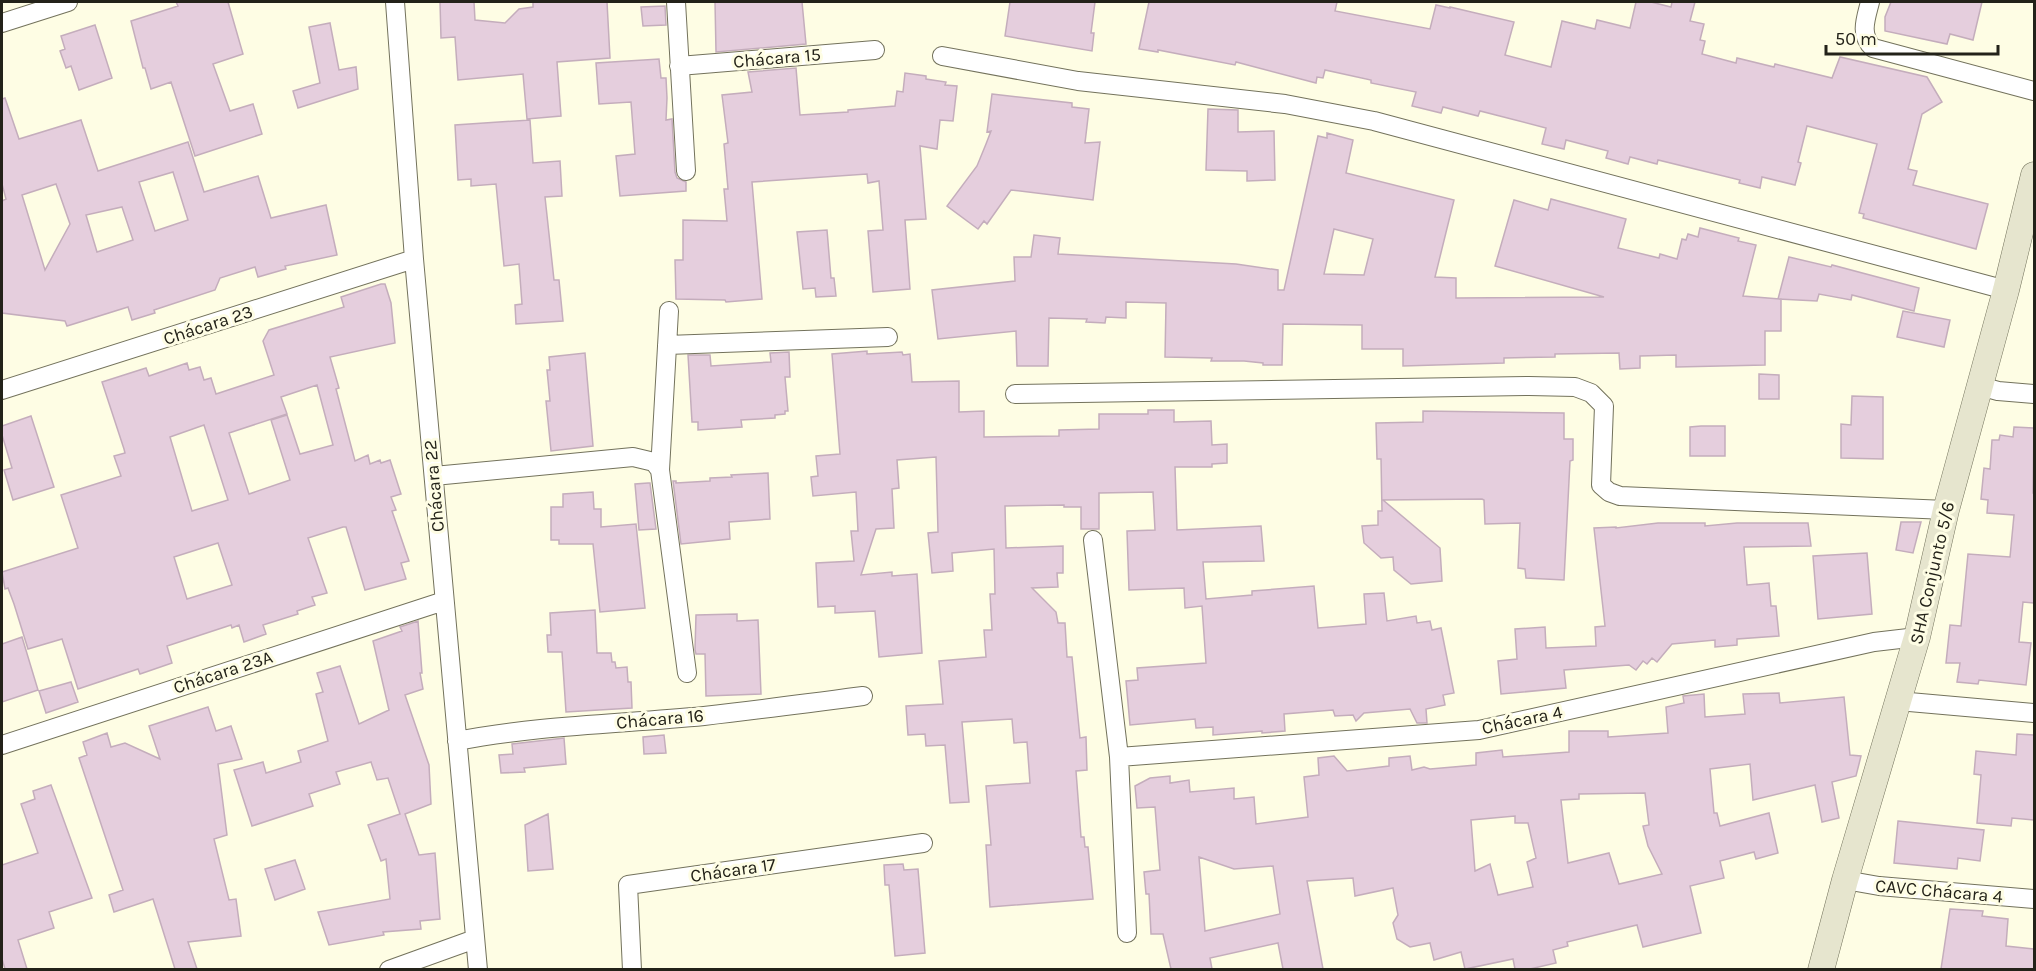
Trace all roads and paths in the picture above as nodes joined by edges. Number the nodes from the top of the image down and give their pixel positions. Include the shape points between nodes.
1 (68, 2) edge
2 (394, 2) edge
3 (676, 2) edge
4 (1870, 2) edge
5 (2, 23) edge
6 (875, 50) dead end
7 (942, 56) dead end
8 (679, 66) junction
9 (2034, 91) edge
10 (686, 171) dead end
11 (2034, 175) edge
12 (414, 258) junction
13 (2006, 290) junction
14 (669, 311) dead end
15 (888, 338) dead end
16 (667, 345) junction
17 (1980, 386) junction
18 (2, 390) edge
19 (1015, 394) dead end
20 (2034, 394) edge
21 (660, 470) junction
22 (434, 476) junction
23 (1946, 510) junction
24 (1093, 540) dead end
25 (444, 601) junction
26 (1917, 637) junction
27 (687, 673) dead end
28 (863, 696) dead end
29 (1898, 701) junction
30 (2034, 713) edge
31 (458, 741) junction
32 (2, 745) edge
33 (1119, 757) junction
34 (922, 843) dead end
35 (1845, 880) junction
36 (2034, 899) edge
37 (1127, 933) dead end
38 (475, 939) junction
39 (388, 969) edge
40 (478, 969) edge
41 (632, 969) edge
42 (1821, 969) edge

1 - 5 street
2 - 12 street, Chácara 22
3 - 8 street
4 - 9 street via 1864,27 1866,42 1873,48
6 - 8 street, Chácara 15
7 - 13 street via 1078,81 1285,104 1374,121
8 - 10 street
11 - 13 street, SHA Conjunto 5/6
12 - 18 street, Chácara 23
12 - 22 street, Chácara 22
13 - 17 street, SHA Conjunto 5/6
14 - 16 street
15 - 16 street
16 - 21 street
17 - 20 street
17 - 23 street, SHA Conjunto 5/6
19 - 23 street via 1575,387 1591,393 1604,406 1601,485 1620,496
21 - 22 street via 654,462 633,457
21 - 27 street
22 - 25 street, Chácara 22
23 - 26 street, SHA Conjunto 5/6
24 - 33 street
25 - 31 street, Chácara 22
25 - 32 street, Chácara 23A
26 - 29 street, SHA Conjunto 5/6
26 - 33 street, Chácara 4 via 1874,642 1479,730
28 - 31 street, Chácara 16
29 - 30 street
29 - 35 street, SHA Conjunto 5/6
31 - 38 street, Chácara 22
33 - 37 street
34 - 41 street, Chácara 17 via 628,885
35 - 36 street, CAVC Chácara 4
35 - 42 street, SHA Conjunto 5/6
38 - 39 street
38 - 40 street, Chácara 22

